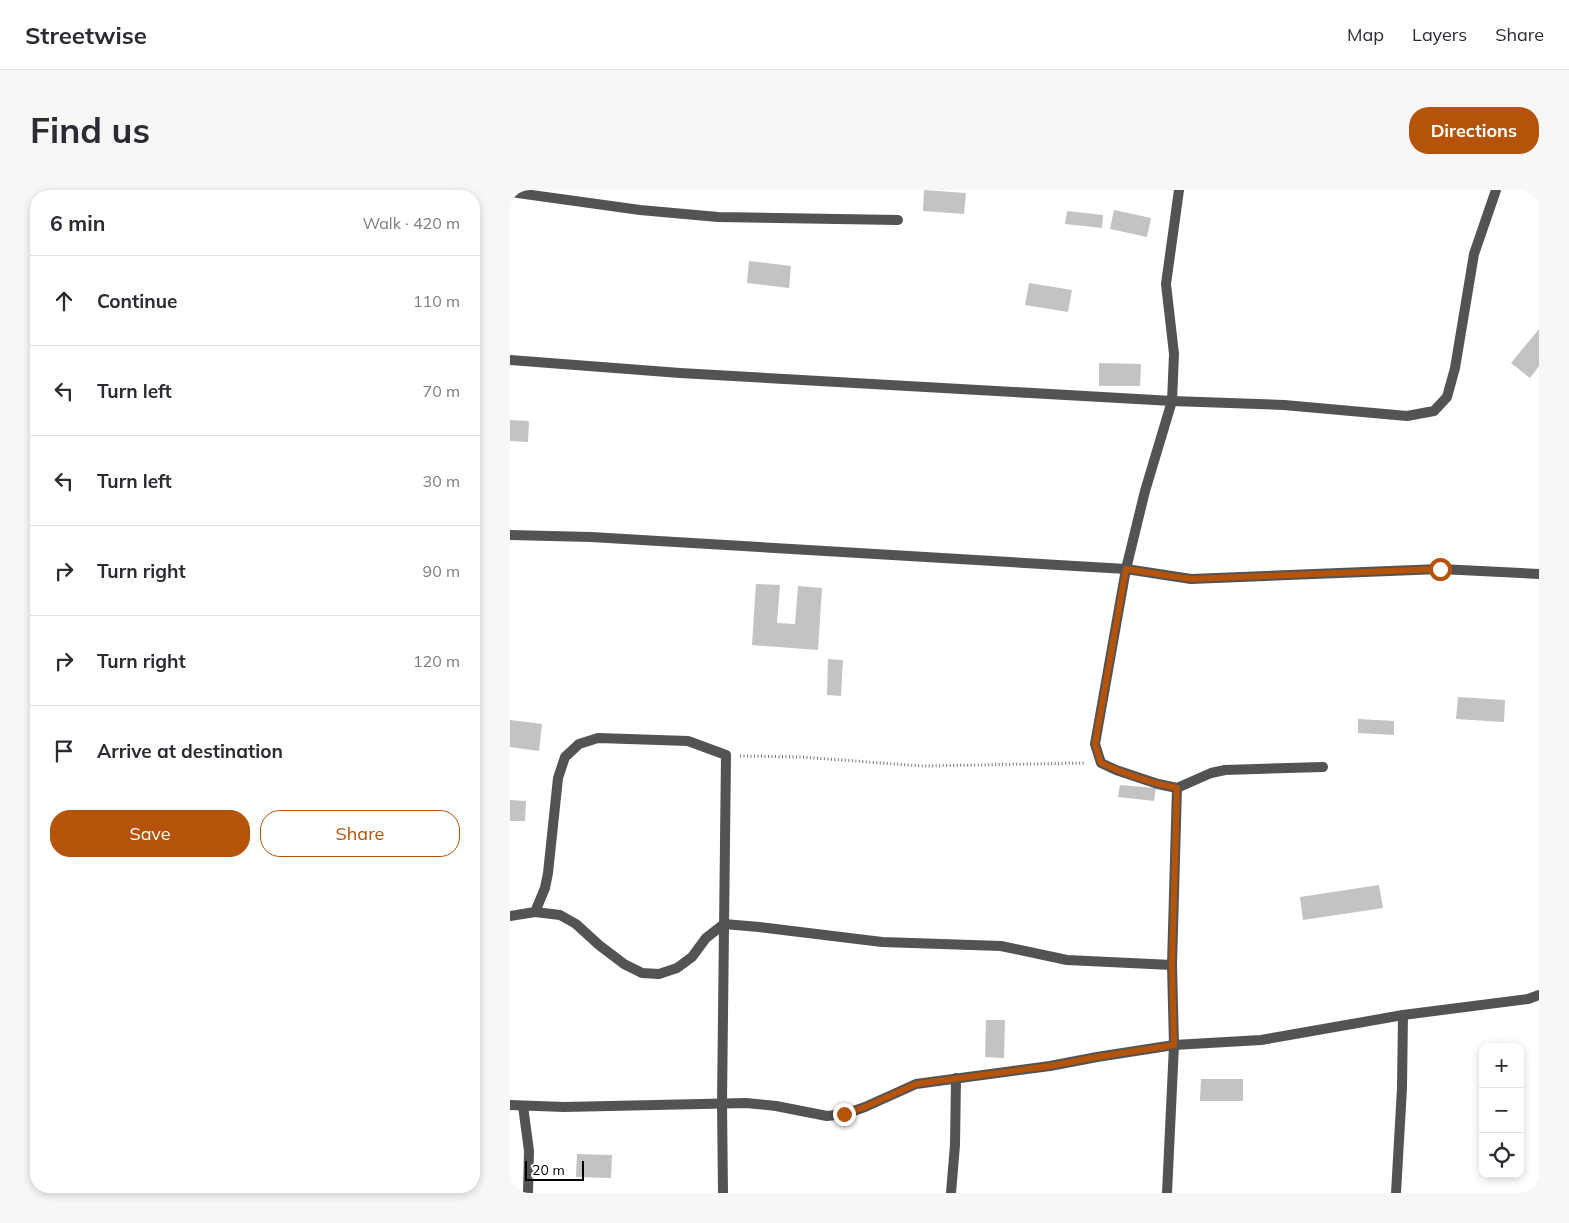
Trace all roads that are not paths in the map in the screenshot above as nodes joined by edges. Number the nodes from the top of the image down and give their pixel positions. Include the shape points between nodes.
1 (1179, 190) edge
2 (1496, 190) edge
3 (510, 192) edge
4 (898, 220) dead end
5 (510, 360) edge
6 (1172, 401) junction
7 (510, 535) edge
8 (1126, 569) junction
9 (1539, 574) edge
10 (1323, 767) dead end
11 (1177, 788) junction
12 (535, 912) junction
13 (510, 916) edge
14 (724, 924) junction
15 (1172, 965) junction
16 (1539, 995) edge
17 (1403, 1015) junction
18 (1174, 1045) junction
19 (956, 1078) junction
20 (722, 1103) junction
21 (510, 1105) edge
22 (523, 1106) junction
23 (528, 1193) edge
24 (723, 1193) edge
25 (951, 1193) edge
26 (1167, 1193) edge
27 (1396, 1193) edge

1 - 6 street via 1166,284 1174,354
2 - 6 street via 1474,254 1447,397 1434,410 1407,416 1284,405
3 - 4 street via 718,217
5 - 6 street
6 - 8 street via 1145,490
7 - 8 street via 610,538
8 - 9 street via 1191,579 1440,569
8 - 11 street via 1095,744 1101,763
10 - 11 street via 1226,770
11 - 15 street
12 - 13 street
12 - 14 street via 560,915 576,924 599,946 642,973 660,974 677,968
12 - 14 street via 548,873 558,778 565,757 579,744 598,738 688,741 726,755
14 - 15 street via 882,942 1001,946 1067,960
14 - 20 street
15 - 18 street
16 - 17 street
17 - 18 street via 1261,1040
17 - 27 street
18 - 19 street
18 - 26 street
19 - 20 street via 916,1084 865,1107 827,1116 776,1106
19 - 25 street
20 - 22 street
20 - 24 street
21 - 22 street
22 - 23 street via 530,1151

